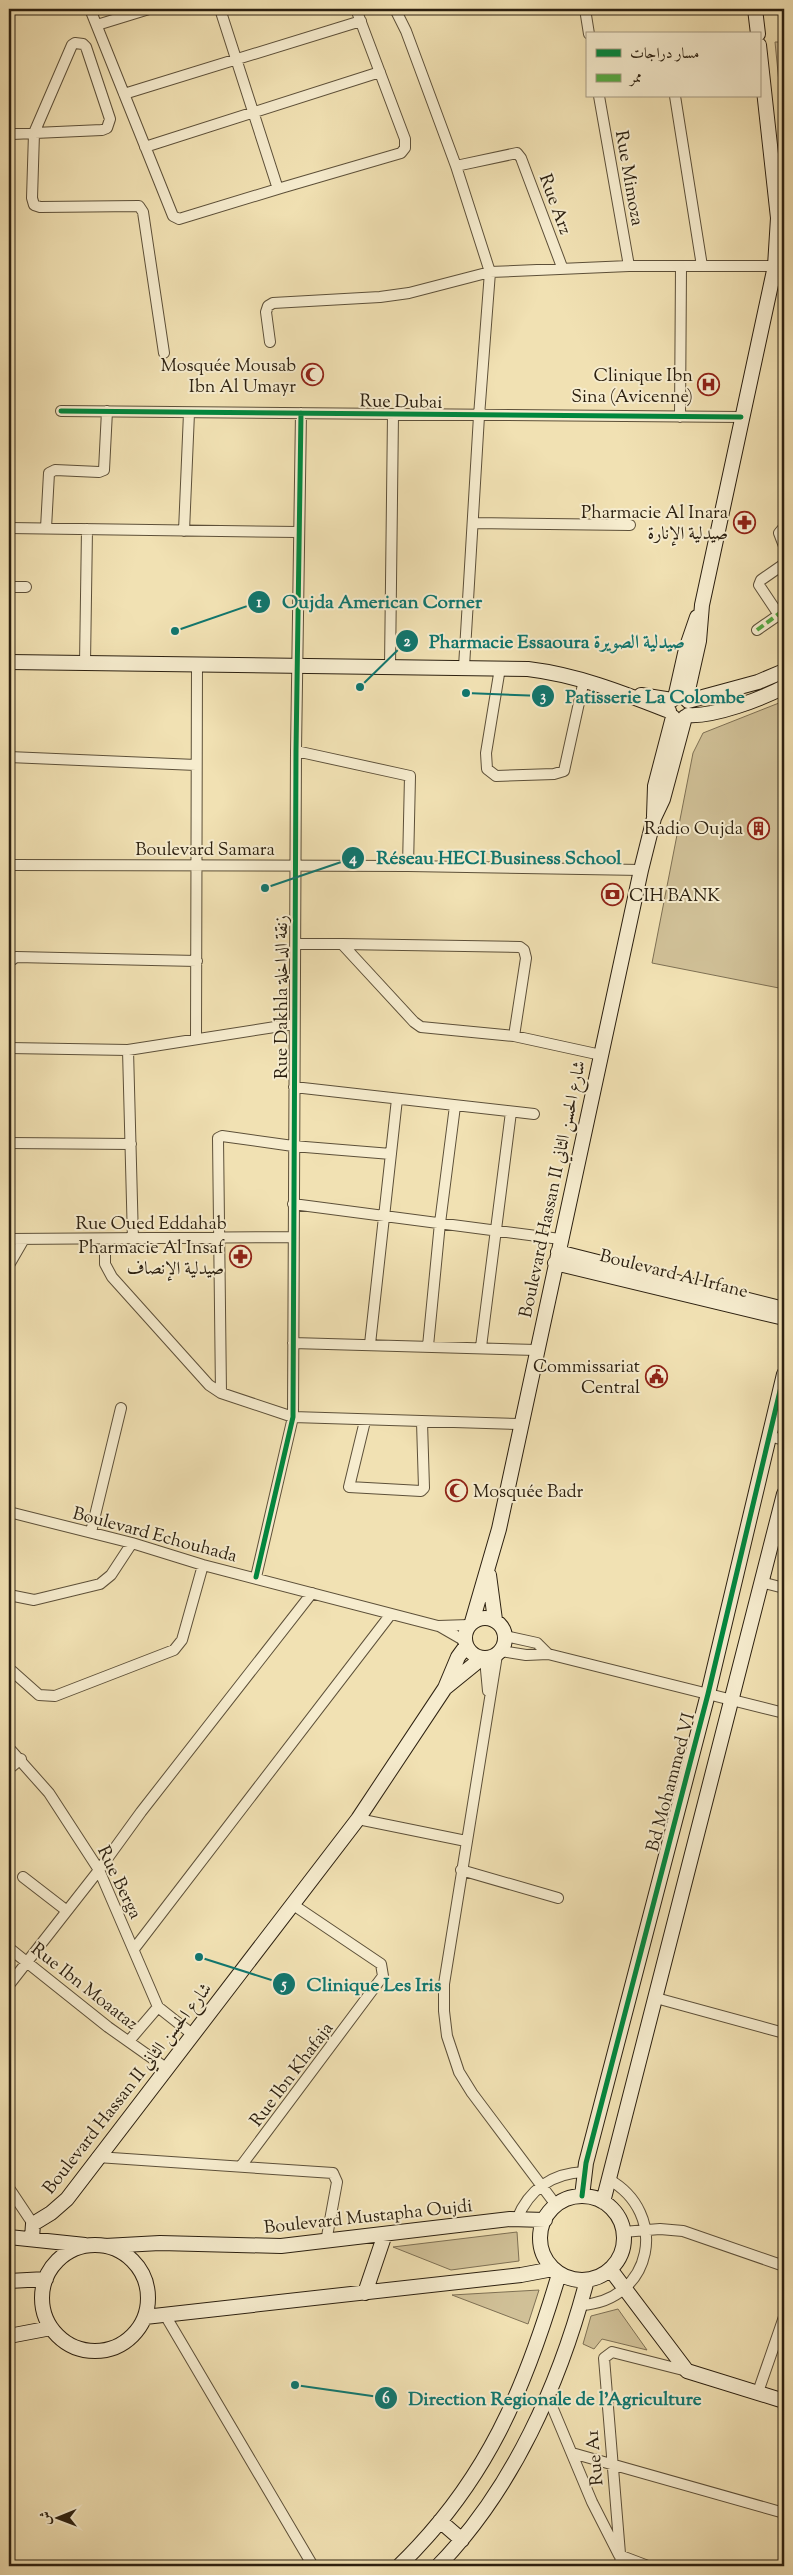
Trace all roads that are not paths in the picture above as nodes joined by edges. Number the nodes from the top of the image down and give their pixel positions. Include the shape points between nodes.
1 (90, 9) edge
2 (149, 9) edge
3 (220, 9) edge
4 (356, 9) edge
5 (395, 9) edge
6 (585, 9) edge
7 (755, 9) edge
8 (361, 21) junction
9 (97, 25) junction
10 (588, 32) edge
11 (758, 32) edge
12 (760, 53) edge
13 (236, 59) junction
14 (380, 72) junction
15 (124, 94) junction
16 (599, 98) edge
17 (675, 98) edge
18 (253, 113) junction
19 (784, 126) edge
20 (770, 128) junction
21 (34, 133) junction
22 (9, 134) edge
23 (145, 147) junction
24 (456, 166) junction
25 (281, 188) junction
26 (781, 214) edge
27 (629, 266) junction
28 (702, 266) junction
29 (775, 266) junction
30 (562, 267) junction
31 (681, 267) junction
32 (490, 272) junction
33 (270, 342) dead end
34 (164, 353) dead end
35 (61, 411) dead end
36 (107, 411) junction
37 (189, 413) junction
38 (301, 413) junction
39 (393, 414) junction
40 (479, 416) junction
41 (680, 417) junction
42 (742, 417) junction
43 (473, 523) junction
44 (630, 525) dead end
45 (784, 527) edge
46 (9, 528) edge
47 (46, 528) junction
48 (87, 529) junction
49 (184, 531) junction
50 (298, 532) junction
51 (784, 546) edge
52 (784, 564) edge
53 (9, 587) edge
54 (26, 587) dead end
55 (781, 613) edge
56 (757, 630) dead end
57 (9, 662) edge
58 (85, 663) junction
59 (197, 664) junction
60 (297, 666) junction
61 (390, 667) junction
62 (464, 667) junction
63 (500, 668) junction
64 (784, 670) edge
65 (584, 680) junction
66 (784, 687) edge
67 (679, 707) junction
68 (296, 751) junction
69 (9, 757) edge
70 (196, 764) junction
71 (9, 865) edge
72 (196, 865) junction
73 (295, 865) junction
74 (408, 866) junction
75 (641, 870) junction
76 (295, 944) junction
77 (342, 944) junction
78 (197, 961) junction
79 (9, 962) edge
80 (294, 1024) junction
81 (514, 1036) junction
82 (196, 1038) junction
83 (9, 1048) edge
84 (128, 1050) junction
85 (601, 1056) junction
86 (294, 1087) junction
87 (397, 1099) junction
88 (455, 1106) junction
89 (511, 1112) junction
90 (534, 1114) dead end
91 (9, 1142) edge
92 (131, 1144) junction
93 (294, 1146) junction
94 (391, 1154) junction
95 (293, 1204) junction
96 (385, 1216) junction
97 (440, 1223) junction
98 (496, 1230) junction
99 (293, 1236) junction
100 (218, 1238) junction
101 (9, 1239) edge
102 (24, 1239) junction
103 (105, 1240) junction
104 (133, 1240) junction
105 (558, 1252) junction
106 (9, 1265) edge
107 (784, 1308) edge
108 (784, 1318) edge
109 (293, 1343) junction
110 (370, 1344) junction
111 (428, 1346) junction
112 (481, 1347) junction
113 (536, 1350) junction
114 (784, 1374) edge
115 (221, 1393) junction
116 (121, 1408) dead end
117 (293, 1418) junction
118 (365, 1421) junction
119 (422, 1422) junction
120 (520, 1424) junction
121 (769, 1436) junction
122 (784, 1440) edge
123 (784, 1494) edge
124 (9, 1512) edge
125 (91, 1532) junction
126 (132, 1543) junction
127 (203, 1565) junction
128 (488, 1569) junction
129 (256, 1578) junction
130 (761, 1582) junction
131 (784, 1588) edge
132 (312, 1593) junction
133 (9, 1595) edge
134 (391, 1614) junction
135 (495, 1620) junction
136 (470, 1624) junction
137 (438, 1626) junction
138 (505, 1636) junction
139 (465, 1643) junction
140 (548, 1654) junction
141 (491, 1656) junction
142 (12, 1671) dead end
143 (445, 1688) junction
144 (708, 1694) junction
145 (733, 1700) junction
146 (784, 1713) edge
147 (9, 1748) edge
148 (21, 1759) junction
149 (9, 1769) edge
150 (358, 1819) junction
151 (466, 1841) junction
152 (99, 1870) junction
153 (461, 1870) junction
154 (23, 1877) dead end
155 (558, 1898) dead end
156 (292, 1904) junction
157 (67, 1911) junction
158 (9, 1948) edge
159 (134, 1949) junction
160 (27, 1962) junction
161 (9, 1985) edge
162 (656, 1998) junction
163 (158, 2007) junction
164 (784, 2033) edge
165 (192, 2034) junction
166 (129, 2041) junction
167 (166, 2068) junction
168 (97, 2158) junction
169 (241, 2166) junction
170 (584, 2172) junction
171 (608, 2179) junction
172 (540, 2186) junction
173 (9, 2188) edge
174 (582, 2196) junction
175 (603, 2202) junction
176 (556, 2205) junction
177 (516, 2219) junction
178 (544, 2220) junction
179 (33, 2224) junction
180 (646, 2230) junction
181 (623, 2232) junction
182 (385, 2234) junction
183 (9, 2237) edge
184 (32, 2238) junction
185 (326, 2242) junction
186 (88, 2245) junction
187 (105, 2246) junction
188 (784, 2266) edge
189 (610, 2270) junction
190 (556, 2271) junction
191 (46, 2279) junction
192 (9, 2280) edge
193 (587, 2280) junction
194 (623, 2289) junction
195 (365, 2293) junction
196 (580, 2305) junction
197 (165, 2315) junction
198 (146, 2317) junction
199 (784, 2317) edge
200 (51, 2328) junction
201 (9, 2336) edge
202 (687, 2371) junction
203 (758, 2392) junction
204 (548, 2396) junction
205 (784, 2401) edge
206 (572, 2453) junction
207 (611, 2463) junction
208 (784, 2513) edge
209 (440, 2522) junction
210 (462, 2540) junction
211 (620, 2561) edge
212 (312, 2566) edge
213 (399, 2566) edge
214 (438, 2566) edge
215 (648, 2566) edge

1 - 9 street
2 - 9 street
3 - 13 street
4 - 8 street
5 - 24 street
6 - 10 street
7 - 11 main road
8 - 13 street
8 - 14 street
9 - 15 street
12 - 20 main road, Boulevard Hassan II شارع الحسن الثاني
13 - 15 street
13 - 18 street
14 - 18 street
14 - 25 street via 405,139 402,153
15 - 23 street
16 - 27 street, Rue Mimoza
17 - 28 street
18 - 23 street
18 - 25 street via 277,186
19 - 20 main road
20 - 26 main road, Boulevard Hassan II شارع الحسن الثاني
21 - 21 street via 72,45 83,44 110,124 102,130
21 - 22 street
21 - 34 street via 34,205 139,206 143,212
23 - 25 street via 170,209 179,219
24 - 30 street, Rue Arz via 517,153
24 - 32 street
26 - 29 main road, Boulevard Hassan II شارع الحسن الثاني
27 - 30 street
27 - 31 street
28 - 29 street
28 - 31 street
29 - 42 main road, Boulevard Hassan II شارع الحسن الثاني
30 - 32 street
31 - 41 street
32 - 33 street via 390,296 273,303 266,312
32 - 40 street
35 - 36 street, Rue Dubai
36 - 37 street, Rue Dubai
36 - 47 street via 104,470 55,470 49,473
37 - 38 street, Rue Dubai
37 - 49 street
38 - 39 street, Rue Dubai
38 - 50 street, Rue Dakhla زنقة الداخلة
39 - 40 street, Rue Dubai
39 - 61 street
40 - 41 street, Rue Dubai
40 - 43 street
41 - 42 street, Rue Dubai
42 - 67 main road, Boulevard Hassan II شارع الحسن الثاني via 702,605 690,633
43 - 44 street
43 - 62 street
45 - 51 street via 779,533
46 - 47 street
47 - 48 street
48 - 49 street
48 - 58 street
49 - 50 street
50 - 60 street, Rue Dakhla زنقة الداخلة
52 - 55 street via 761,580 759,585
53 - 54 street
55 - 56 street
57 - 58 main road
58 - 59 main road
59 - 60 main road
59 - 70 street
60 - 61 main road
60 - 68 street, Rue Dakhla زنقة الداخلة
61 - 62 main road
62 - 63 main road
63 - 65 main road via 542,670
63 - 65 street via 486,753 487,769 496,776 564,771
64 - 67 main road via 758,682
65 - 67 main road via 632,695 650,696
66 - 67 main road via 704,714
67 - 75 main road, Boulevard Hassan II شارع الحسن الثاني via 655,786 654,818
68 - 73 street, Rue Dakhla زنقة الداخلة
68 - 74 street via 410,776
69 - 70 street
70 - 72 street
71 - 72 street, Boulevard Samara
72 - 73 street, Boulevard Samara
72 - 78 street
73 - 74 street, Boulevard Samara
73 - 76 street, Rue Dakhla زنقة الداخلة
74 - 75 street, Boulevard Samara
75 - 85 main road, Boulevard Hassan II شارع الحسن الثاني
76 - 77 street
76 - 80 street, Rue Dakhla زنقة الداخلة
77 - 81 street via 421,1027
77 - 81 street via 520,947 526,958
78 - 79 street via 16,957
78 - 82 street
80 - 82 street
80 - 86 street, Rue Dakhla زنقة الداخلة
81 - 85 street
82 - 84 street
83 - 84 street
84 - 92 street
85 - 105 main road, Boulevard Hassan II شارع الحسن الثاني
86 - 87 street
86 - 93 street, Rue Dakhla زنقة الداخلة
87 - 88 street
87 - 94 street
88 - 89 street
88 - 97 street
89 - 90 street
89 - 98 street
91 - 92 street
92 - 104 street
93 - 94 street
93 - 95 street, Rue Dakhla زنقة الداخلة
93 - 100 street via 218,1138
94 - 96 street
95 - 96 street
95 - 99 street, Rue Dakhla زنقة الداخلة
96 - 97 street
96 - 110 street
97 - 98 street
97 - 111 street
98 - 105 street
98 - 112 street
99 - 100 street, Rue Oued Eddahab
99 - 109 street, Rue Dakhla زنقة الداخلة
100 - 104 street, Rue Oued Eddahab
100 - 115 street
101 - 102 street, Rue Oued Eddahab
102 - 103 street, Rue Oued Eddahab
102 - 106 street
103 - 104 street, Rue Oued Eddahab
103 - 115 street via 105,1264 112,1277 209,1385
105 - 107 main road, Boulevard Al Irfane
105 - 108 main road, Boulevard Al Irfane
105 - 113 main road, Boulevard Hassan II شارع الحسن الثاني
109 - 110 street
109 - 117 street, Rue Dakhla زنقة الداخلة
110 - 111 street
111 - 112 street
112 - 113 street
113 - 120 main road, Boulevard Hassan II شارع الحسن الثاني
114 - 121 main road, Bd Mohammed VI
115 - 117 street
116 - 125 street
117 - 118 street
117 - 129 street, Rue Dakhla زنقة الداخلة
118 - 119 street
118 - 119 street via 349,1487 421,1491 424,1488
119 - 120 street
120 - 128 main road, Boulevard Hassan II شارع الحسن الثاني via 503,1513
121 - 122 street
121 - 144 main road, Bd Mohammed VI
123 - 130 main road
124 - 125 street, Boulevard Echouhada
125 - 126 street, Boulevard Echouhada
126 - 127 street, Boulevard Echouhada
126 - 133 street via 112,1575 100,1584 34,1600
127 - 129 street, Boulevard Echouhada
127 - 142 street via 182,1640 174,1650 55,1696 39,1695
128 - 135 main road, Boulevard Hassan II شارع الحسن الثاني
128 - 136 main road, Boulevard Hassan II شارع الحسن الثاني
129 - 132 street, Boulevard Echouhada
130 - 131 street
130 - 145 main road
132 - 134 street, Boulevard Echouhada
132 - 152 street via 140,1812
134 - 137 street, Boulevard Echouhada
134 - 159 street
135 - 136 main road via 482,1618
135 - 138 main road via 502,1626
136 - 137 street, Boulevard Echouhada
136 - 139 main road
137 - 139 street, Boulevard Echouhada
138 - 140 street via 537,1643
138 - 141 main road
139 - 141 main road via 472,1655
139 - 143 main road, Boulevard Hassan II شارع الحسن الثاني
140 - 141 street
140 - 144 street
141 - 143 main road, Boulevard Hassan II شارع الحسن الثاني
141 - 151 street via 489,1705
143 - 150 main road, Boulevard Hassan II شارع الحسن الثاني
144 - 145 street
144 - 170 main road, Bd Mohammed VI
145 - 146 street
145 - 162 main road
147 - 148 street, Rue Berga
148 - 149 street
148 - 152 street, Rue Berga via 49,1793
150 - 151 street
150 - 156 main road, Boulevard Hassan II شارع الحسن الثاني
151 - 153 street
152 - 157 street
152 - 159 street, Rue Berga
153 - 155 street
153 - 172 street via 444,1984 447,2036 459,2072 472,2093
154 - 157 street
156 - 165 main road, Boulevard Hassan II شارع الحسن الثاني
156 - 169 street, Rue Ibn Khafaja via 380,1964 383,1976
157 - 160 street
158 - 160 street, Rue Ibn Moaataz
159 - 163 street, Rue Berga
160 - 161 street
160 - 166 street, Rue Ibn Moaataz
162 - 164 street
162 - 171 main road
163 - 165 street, Rue Berga
163 - 166 street
165 - 167 main road, Boulevard Hassan II شارع الحسن الثاني
166 - 167 street, Rue Ibn Moaataz
167 - 168 main road, Boulevard Hassan II شارع الحسن الثاني
168 - 169 street
168 - 179 main road, Boulevard Hassan II شارع الحسن الثاني via 67,2199
169 - 185 street via 333,2173 337,2182
170 - 172 street via 556,2177
170 - 174 main road, Bd Mohammed VI
171 - 175 main road
171 - 180 street via 622,2187 634,2200
172 - 176 street
172 - 177 street via 528,2198
173 - 179 street
174 - 175 main road
174 - 176 main road via 568,2198
175 - 181 main road via 618,2218
176 - 178 main road
177 - 178 main road, Boulevard Mustapha Oujdi
177 - 182 main road, Boulevard Mustapha Oujdi
178 - 190 main road via 541,2246
179 - 184 main road
180 - 181 street
180 - 188 street via 670,2229 696,2234
180 - 194 street via 642,2263
181 - 189 main road via 622,2248
182 - 185 main road, Boulevard Mustapha Oujdi
182 - 195 main road
183 - 184 main road
184 - 186 main road
185 - 187 main road, Boulevard Mustapha Oujdi via 281,2246 168,2243
186 - 187 main road
186 - 191 main road via 62,2256
187 - 198 main road via 126,2254 142,2272 149,2294
189 - 193 main road
189 - 194 main road
190 - 193 main road via 568,2278
190 - 195 main road
190 - 209 main road via 542,2334 522,2386 472,2480
191 - 192 main road
191 - 200 main road via 43,2309
193 - 196 main road
194 - 196 street via 603,2301
194 - 202 main road
195 - 197 main road
196 - 204 main road
197 - 198 main road
197 - 212 street
198 - 200 main road via 133,2336 113,2349 102,2351 90,2352 68,2344
199 - 203 street
200 - 201 main road
202 - 203 main road
202 - 207 street, Rue A1 via 612,2352 606,2354 603,2363
203 - 205 main road
204 - 206 street
204 - 210 main road via 511,2467
206 - 207 street
206 - 211 street
207 - 208 street
207 - 211 street, Rue A1
209 - 210 main road
209 - 213 main road
210 - 214 main road
211 - 215 street

